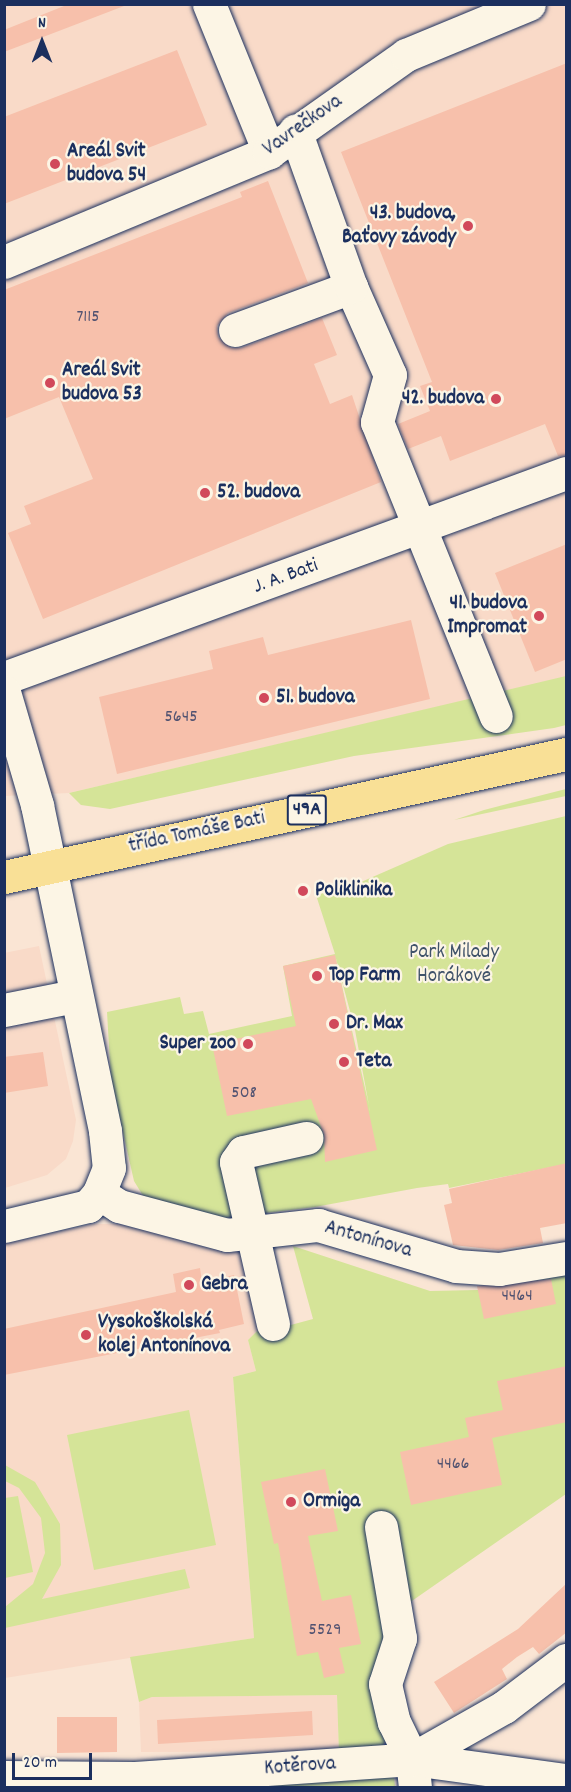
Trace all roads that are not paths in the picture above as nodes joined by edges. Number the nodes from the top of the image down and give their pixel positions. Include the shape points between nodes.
1 (209, 4) edge
2 (529, 4) edge
3 (295, 131) junction
4 (269, 152) junction
5 (4, 262) edge
6 (351, 287) junction
7 (235, 330) dead end
8 (567, 473) edge
9 (422, 528) junction
10 (4, 678) edge
11 (4, 692) edge
12 (496, 716) dead end
13 (567, 754) edge
14 (48, 867) junction
15 (4, 877) edge
16 (75, 996) junction
17 (4, 1010) edge
18 (306, 1138) dead end
19 (99, 1193) junction
20 (4, 1226) edge
21 (252, 1232) junction
22 (567, 1258) edge
23 (273, 1324) dead end
24 (381, 1527) dead end
25 (567, 1660) edge
26 (413, 1773) edge
27 (4, 1777) edge
28 (567, 1780) edge

1 - 4 street
2 - 3 street, Vavrečkova via 406,56
3 - 4 street, Vavrečkova
3 - 6 street
4 - 5 street, Vavrečkova
6 - 7 street
6 - 9 street via 390,375 377,422
8 - 9 street, J. A. Bati
9 - 10 street, J. A. Bati
9 - 12 street
11 - 14 street via 37,805
13 - 14 main road, třída Tomáše Bati / 49A
14 - 15 main road, třída Tomáše Bati / 49A
14 - 16 street
16 - 17 street
16 - 19 street via 108,1148 108,1168
18 - 21 street via 243,1152 236,1161
19 - 20 street via 80,1209
19 - 21 street, Antonínova via 119,1206 144,1214 227,1235
21 - 22 street, Antonínova via 318,1225 456,1266 500,1269
21 - 23 street
24 - 26 street via 400,1638 385,1684
25 - 26 street, Kotěrova
26 - 27 street, Kotěrova
26 - 28 street

